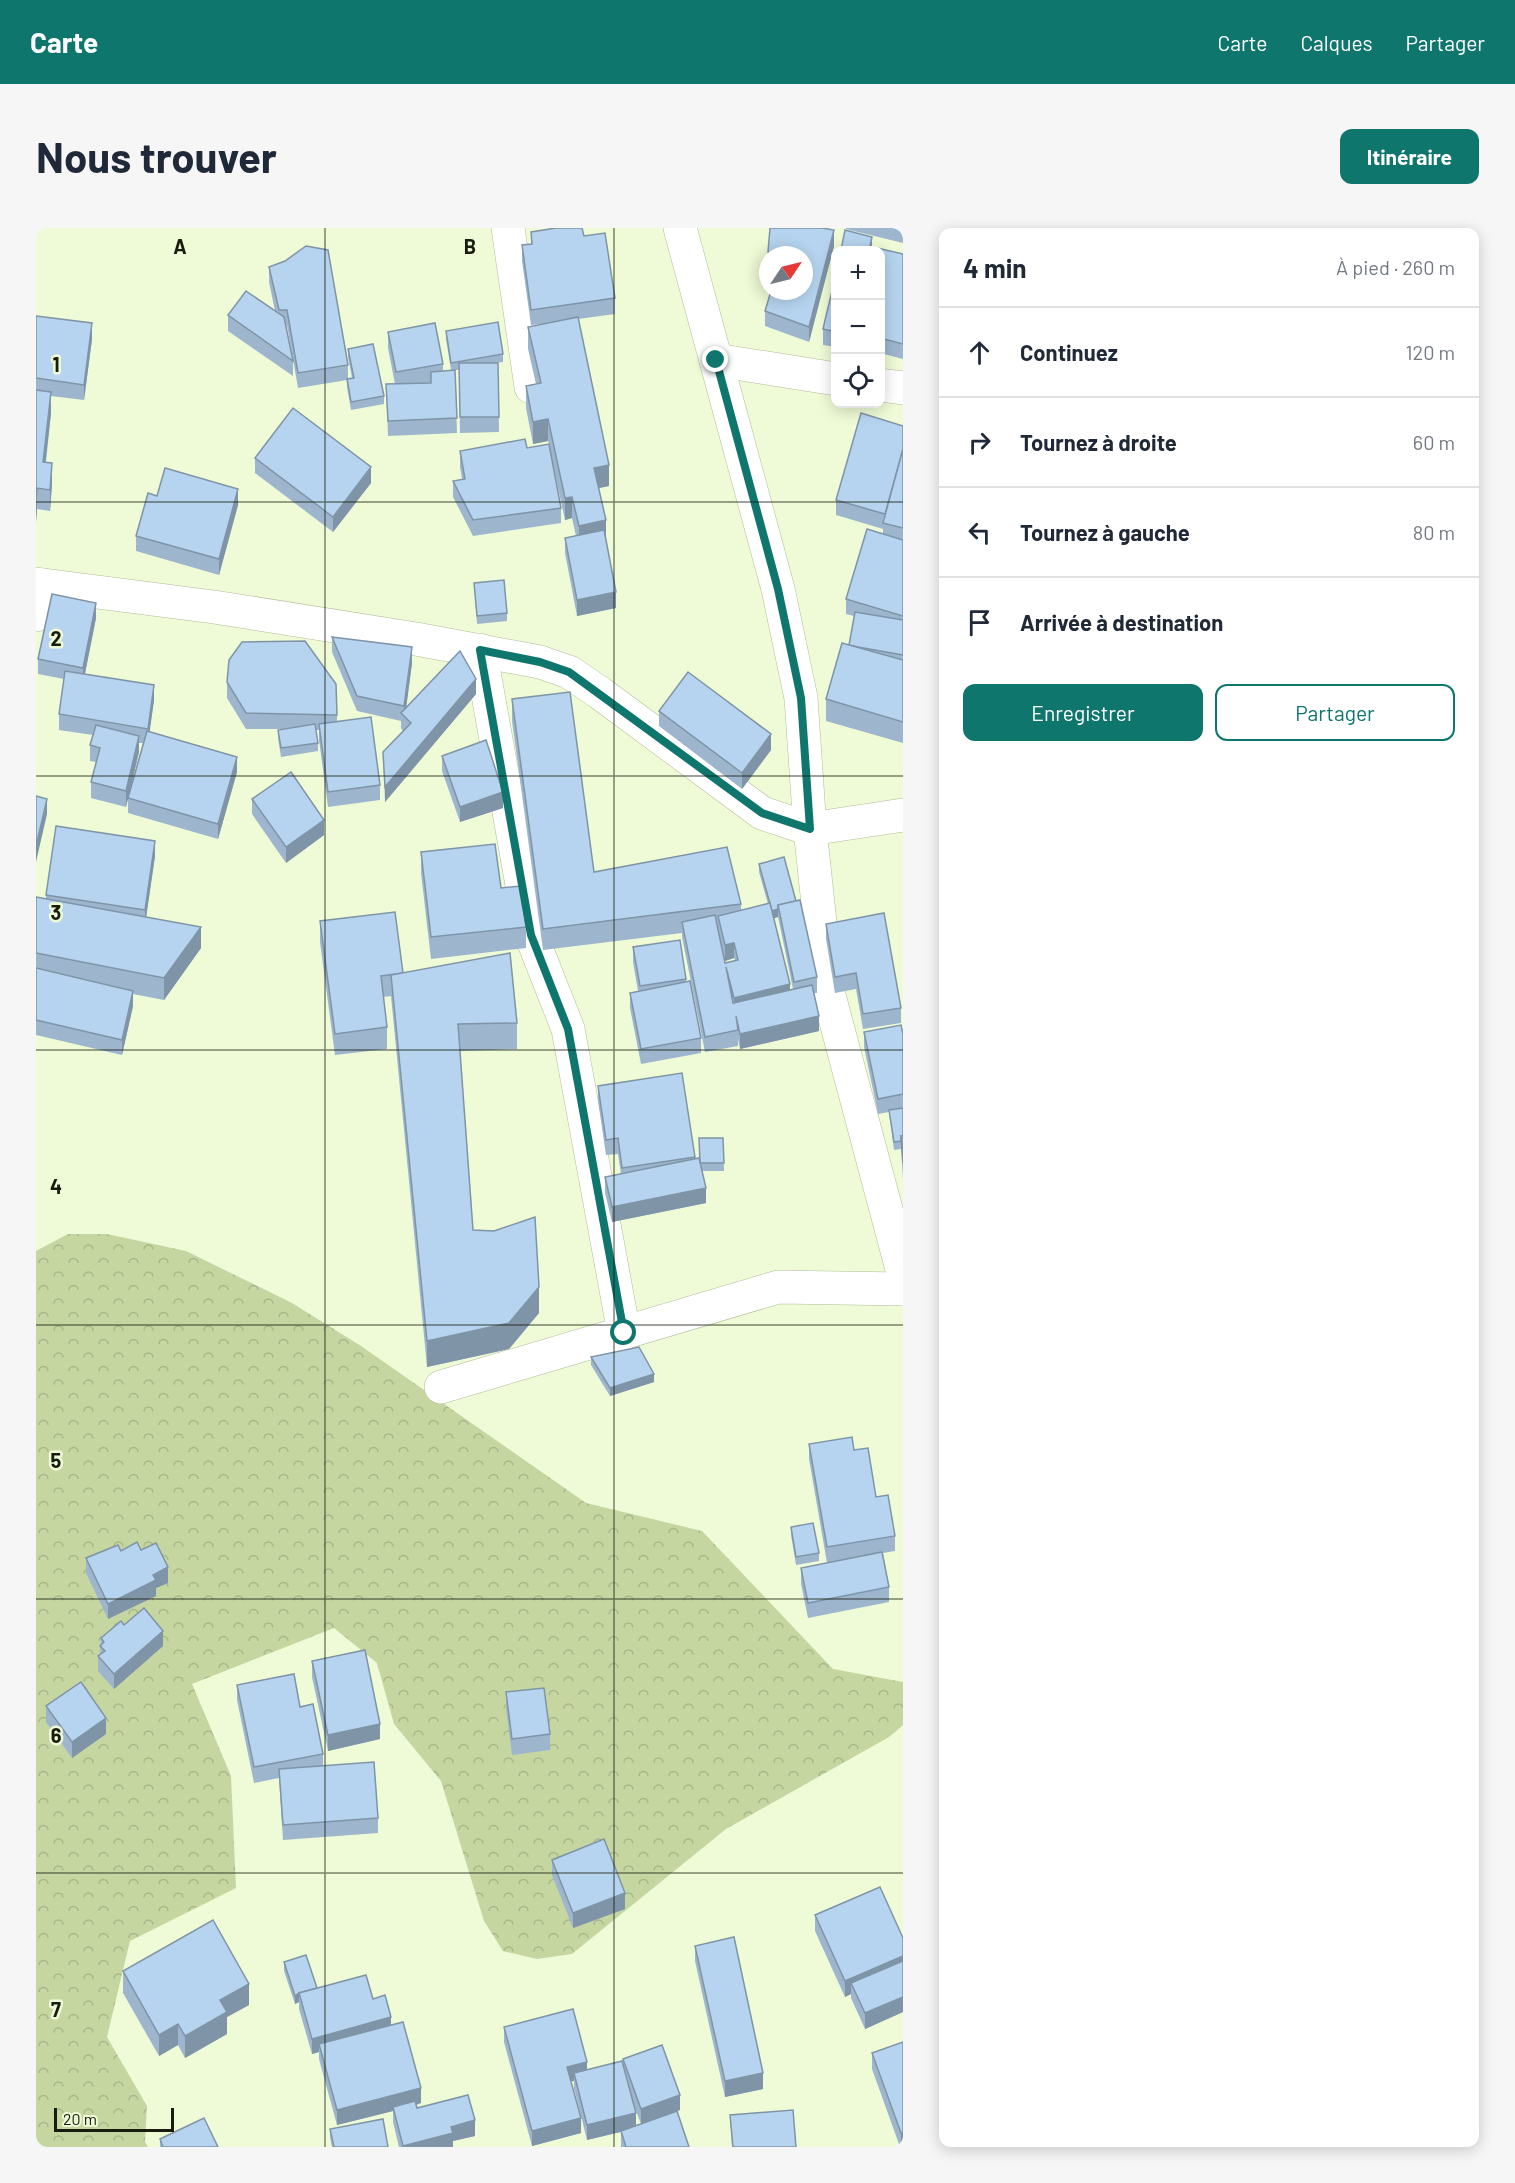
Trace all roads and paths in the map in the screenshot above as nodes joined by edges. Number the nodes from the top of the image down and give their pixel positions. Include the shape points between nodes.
1 (507, 228) edge
2 (680, 228) edge
3 (716, 360) junction
4 (831, 378) edge
5 (885, 386) edge
6 (531, 387) edge
7 (903, 388) edge
8 (38, 594) edge
9 (480, 650) junction
10 (903, 815) edge
11 (810, 829) junction
12 (903, 1273) edge
13 (903, 1290) edge
14 (624, 1333) junction
15 (441, 1387) dead end

1 - 6 street
2 - 3 street
3 - 4 street
3 - 11 street via 778,589 801,698
5 - 7 street
8 - 9 street via 225,609
9 - 11 street via 569,672 762,813
9 - 14 street via 531,935 568,1029
10 - 11 street
11 - 12 street via 827,988
13 - 14 street via 778,1287
14 - 15 street

